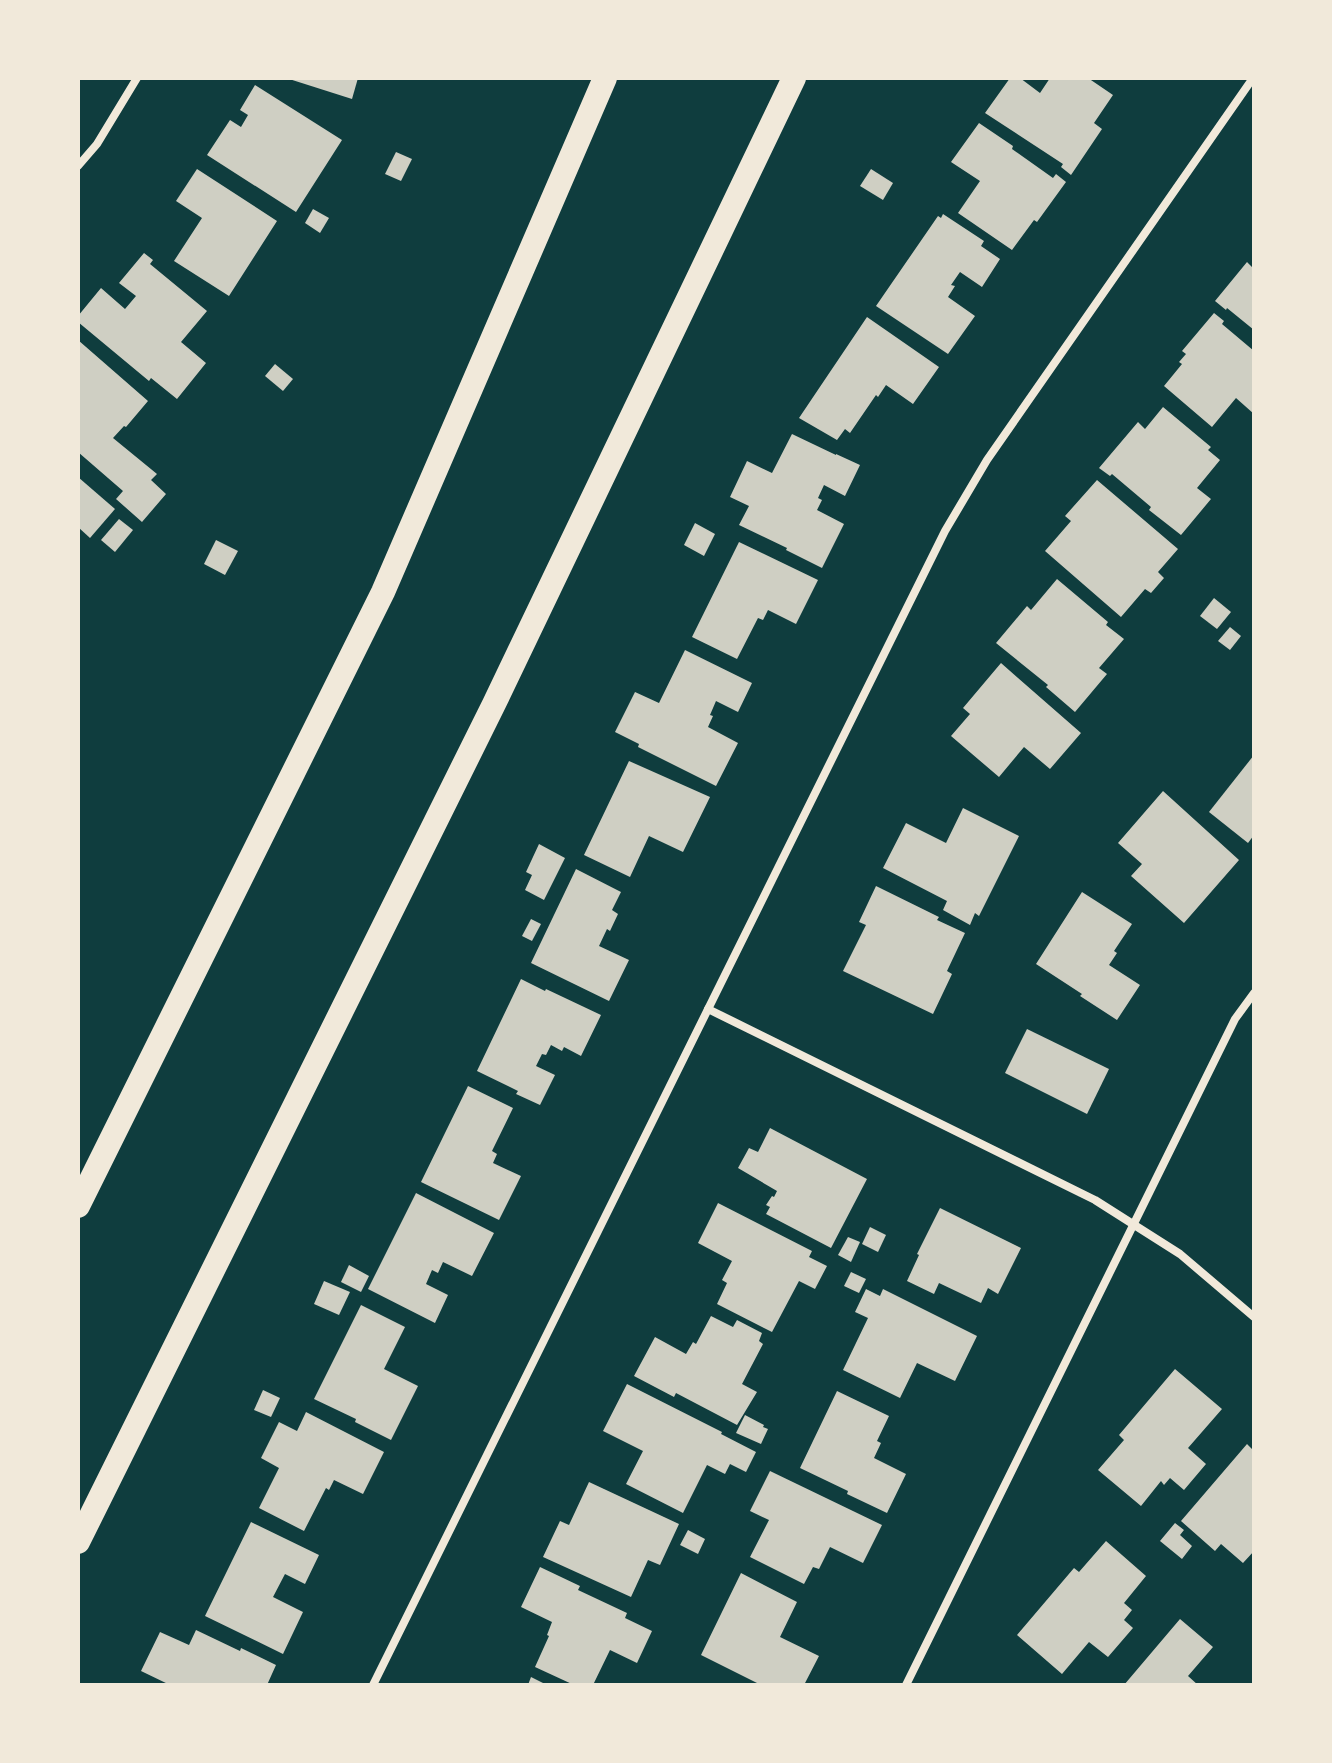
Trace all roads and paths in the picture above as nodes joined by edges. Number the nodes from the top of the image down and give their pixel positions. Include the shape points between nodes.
1 (137, 78) edge
2 (605, 78) edge
3 (794, 78) edge
4 (1253, 78) edge
5 (78, 166) edge
6 (1254, 993) edge
7 (708, 1009) junction
8 (78, 1206) edge
9 (1134, 1224) junction
10 (1254, 1317) edge
11 (78, 1542) edge
12 (373, 1685) edge
13 (906, 1685) edge

1 - 5 street
2 - 8 highway via 383,592
3 - 11 highway via 494,704
4 - 7 street via 987,460 945,531
6 - 9 street via 1235,1019
7 - 9 street
7 - 12 street
9 - 10 street via 1180,1254
9 - 13 street

